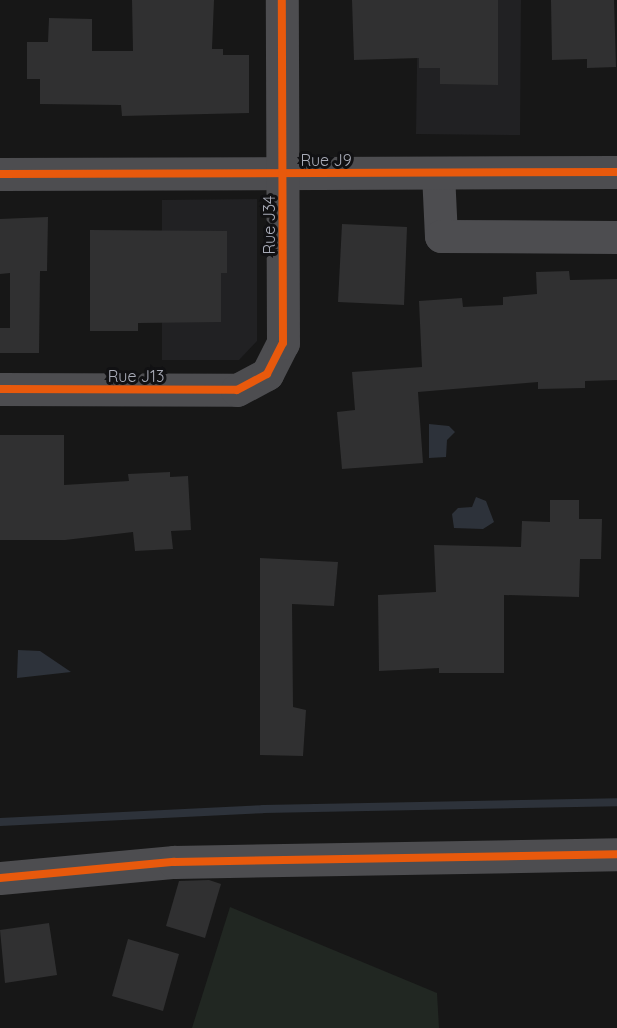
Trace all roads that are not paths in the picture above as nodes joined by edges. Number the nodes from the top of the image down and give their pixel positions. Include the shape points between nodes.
1 (282, 0) edge
2 (617, 172) edge
3 (282, 173) junction
4 (438, 173) junction
5 (0, 174) edge
6 (617, 237) edge
7 (267, 375) joint
8 (0, 389) edge
9 (617, 854) edge
10 (0, 878) edge

1 - 3 street, Rue J34
2 - 4 street, Rue J9
3 - 4 street, Rue J9
3 - 5 street, Rue J9
3 - 7 street, Rue J34 via 283,343
4 - 6 street via 441,236
7 - 8 street, Rue J13 via 237,390
9 - 10 street via 174,862

